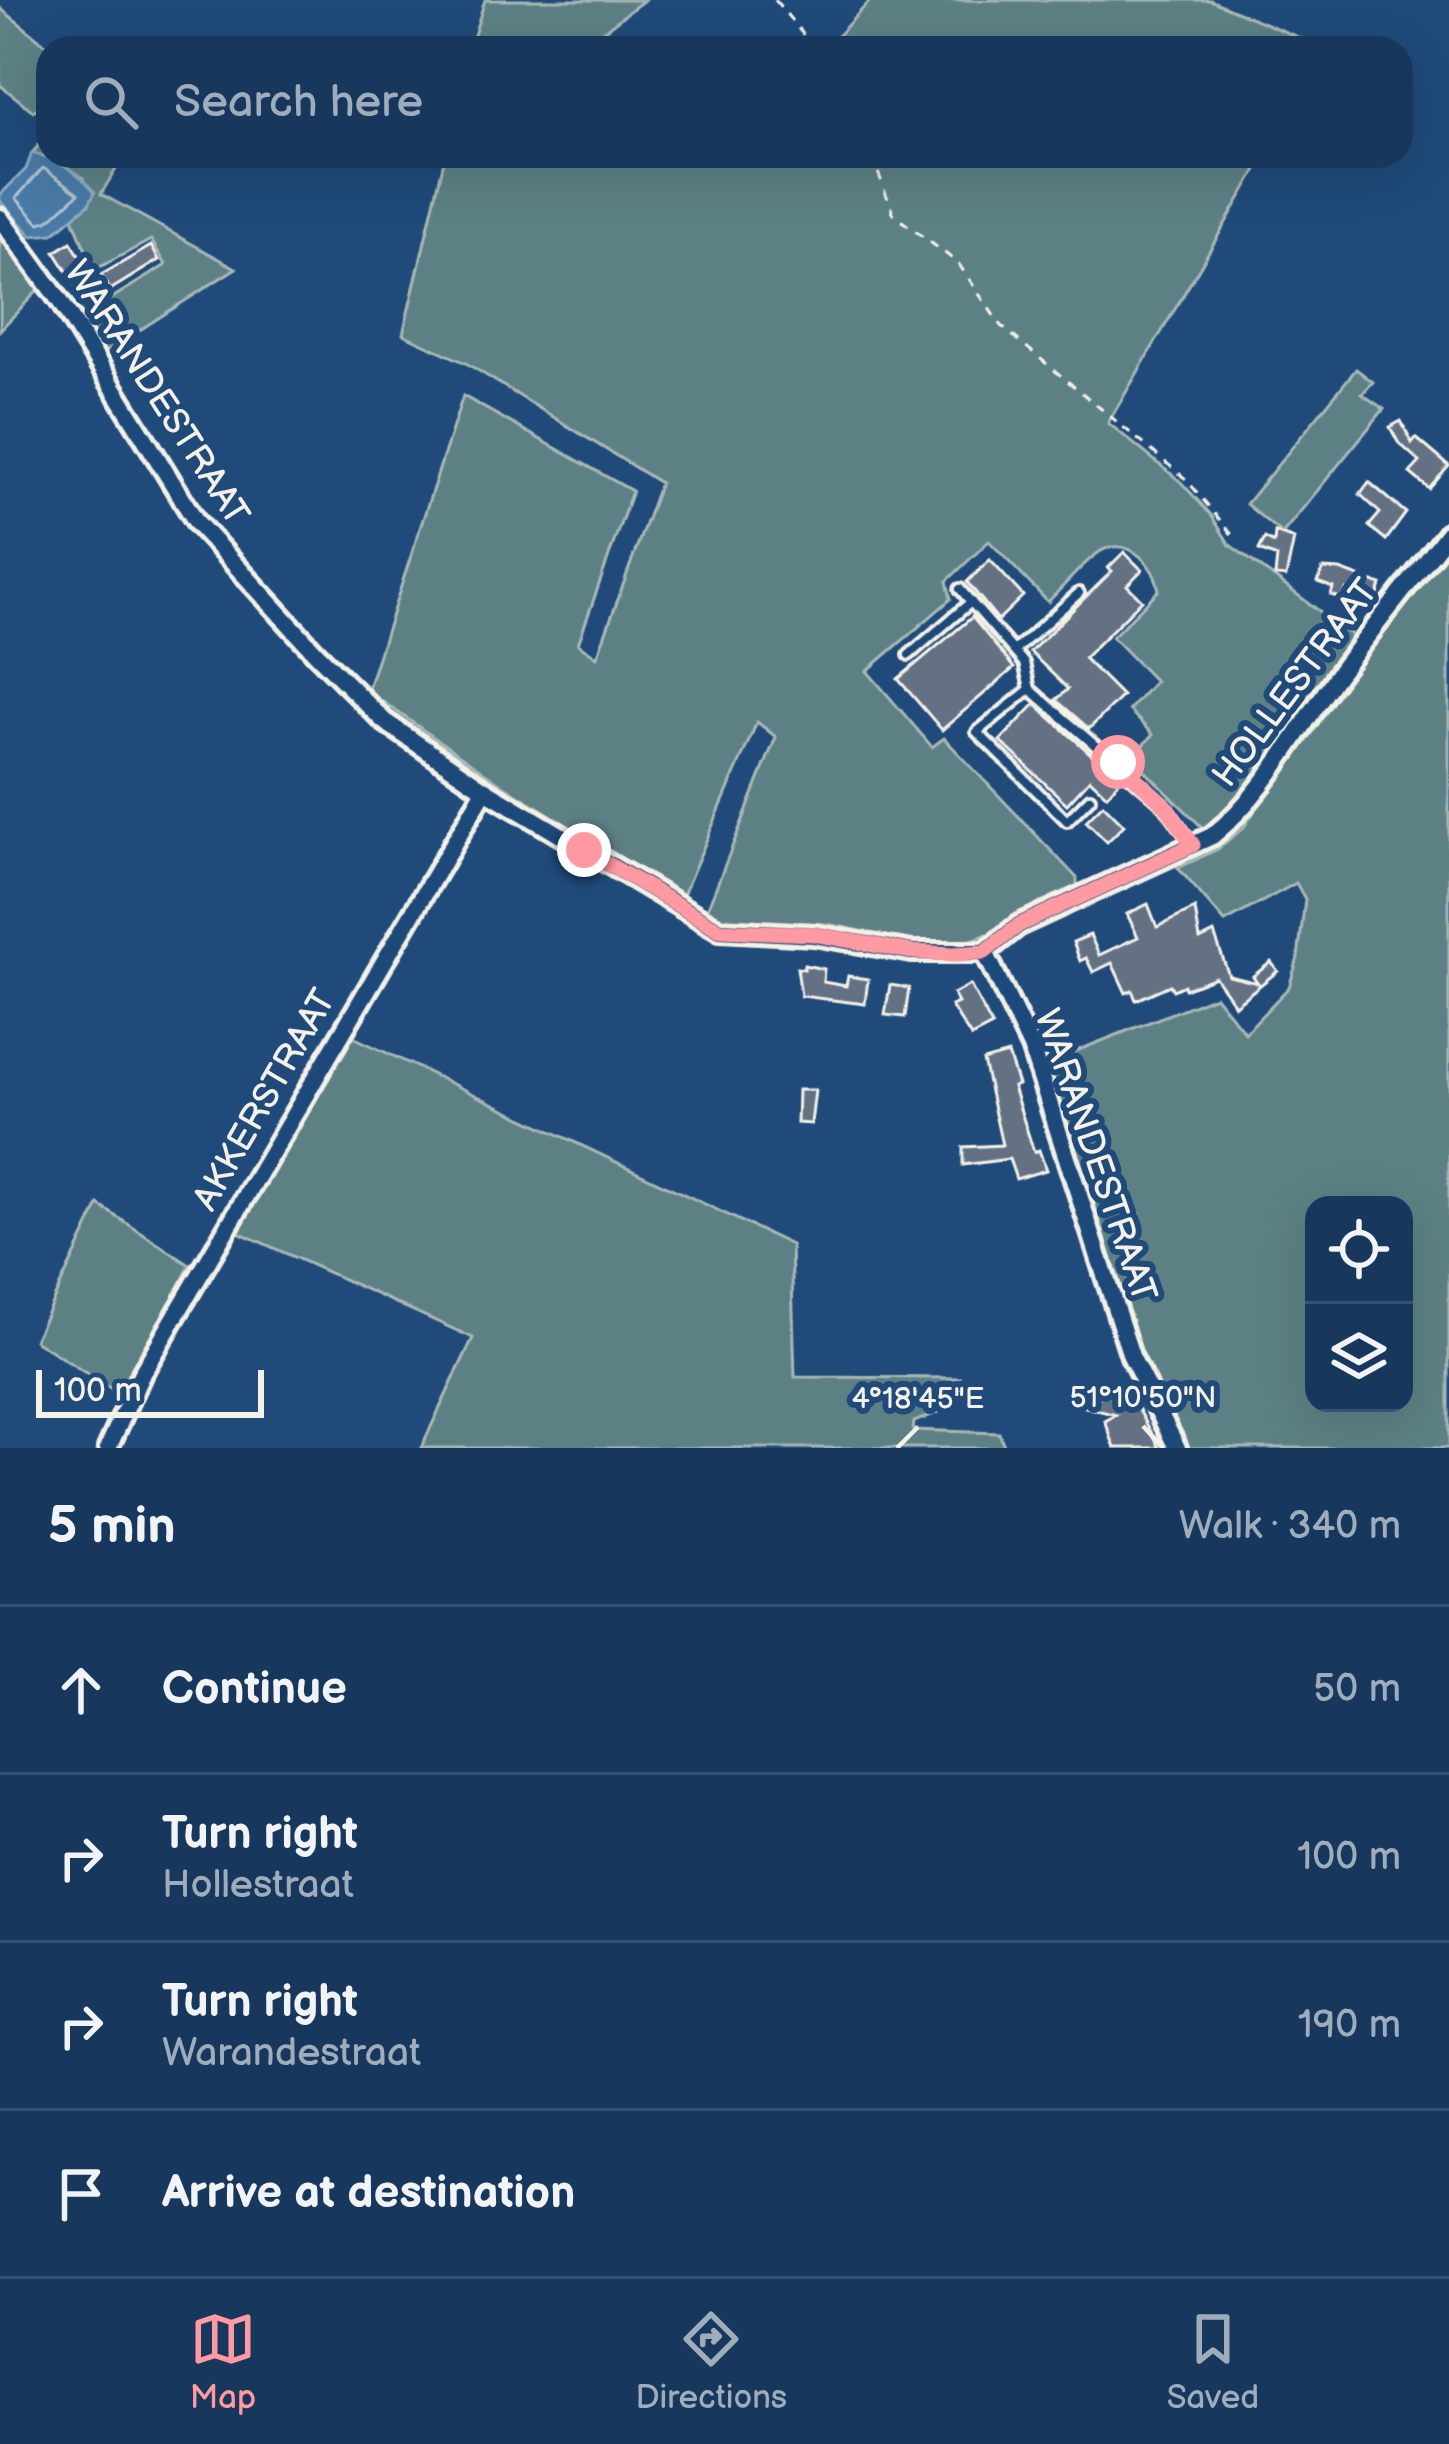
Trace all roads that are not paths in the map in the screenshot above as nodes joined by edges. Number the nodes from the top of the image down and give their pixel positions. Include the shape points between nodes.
1 (0, 218) edge
2 (1449, 532) edge
3 (960, 589) dead end
4 (1079, 593) dead end
5 (970, 602) junction
6 (1014, 651) junction
7 (909, 655) dead end
8 (1030, 689) junction
9 (485, 790) junction
10 (1090, 798) dead end
11 (1193, 845) junction
12 (985, 952) junction
13 (108, 1448) edge
14 (1177, 1448) edge

1 - 9 street, WARANDESTRAAT via 197,523 384,721
2 - 11 street, HOLLESTRAAT via 1244,808
3 - 5 lane
4 - 6 lane
5 - 6 lane
5 - 7 lane
6 - 8 lane
8 - 10 lane via 977,732 1067,821
8 - 11 lane via 1166,806
9 - 12 street, WARANDESTRAAT via 720,930 814,934 912,952
9 - 13 street, AKKERSTRAAT via 152,1354
11 - 12 street, HOLLESTRAAT via 1019,925
12 - 14 street, WARANDESTRAAT via 1031,1047 1131,1356

